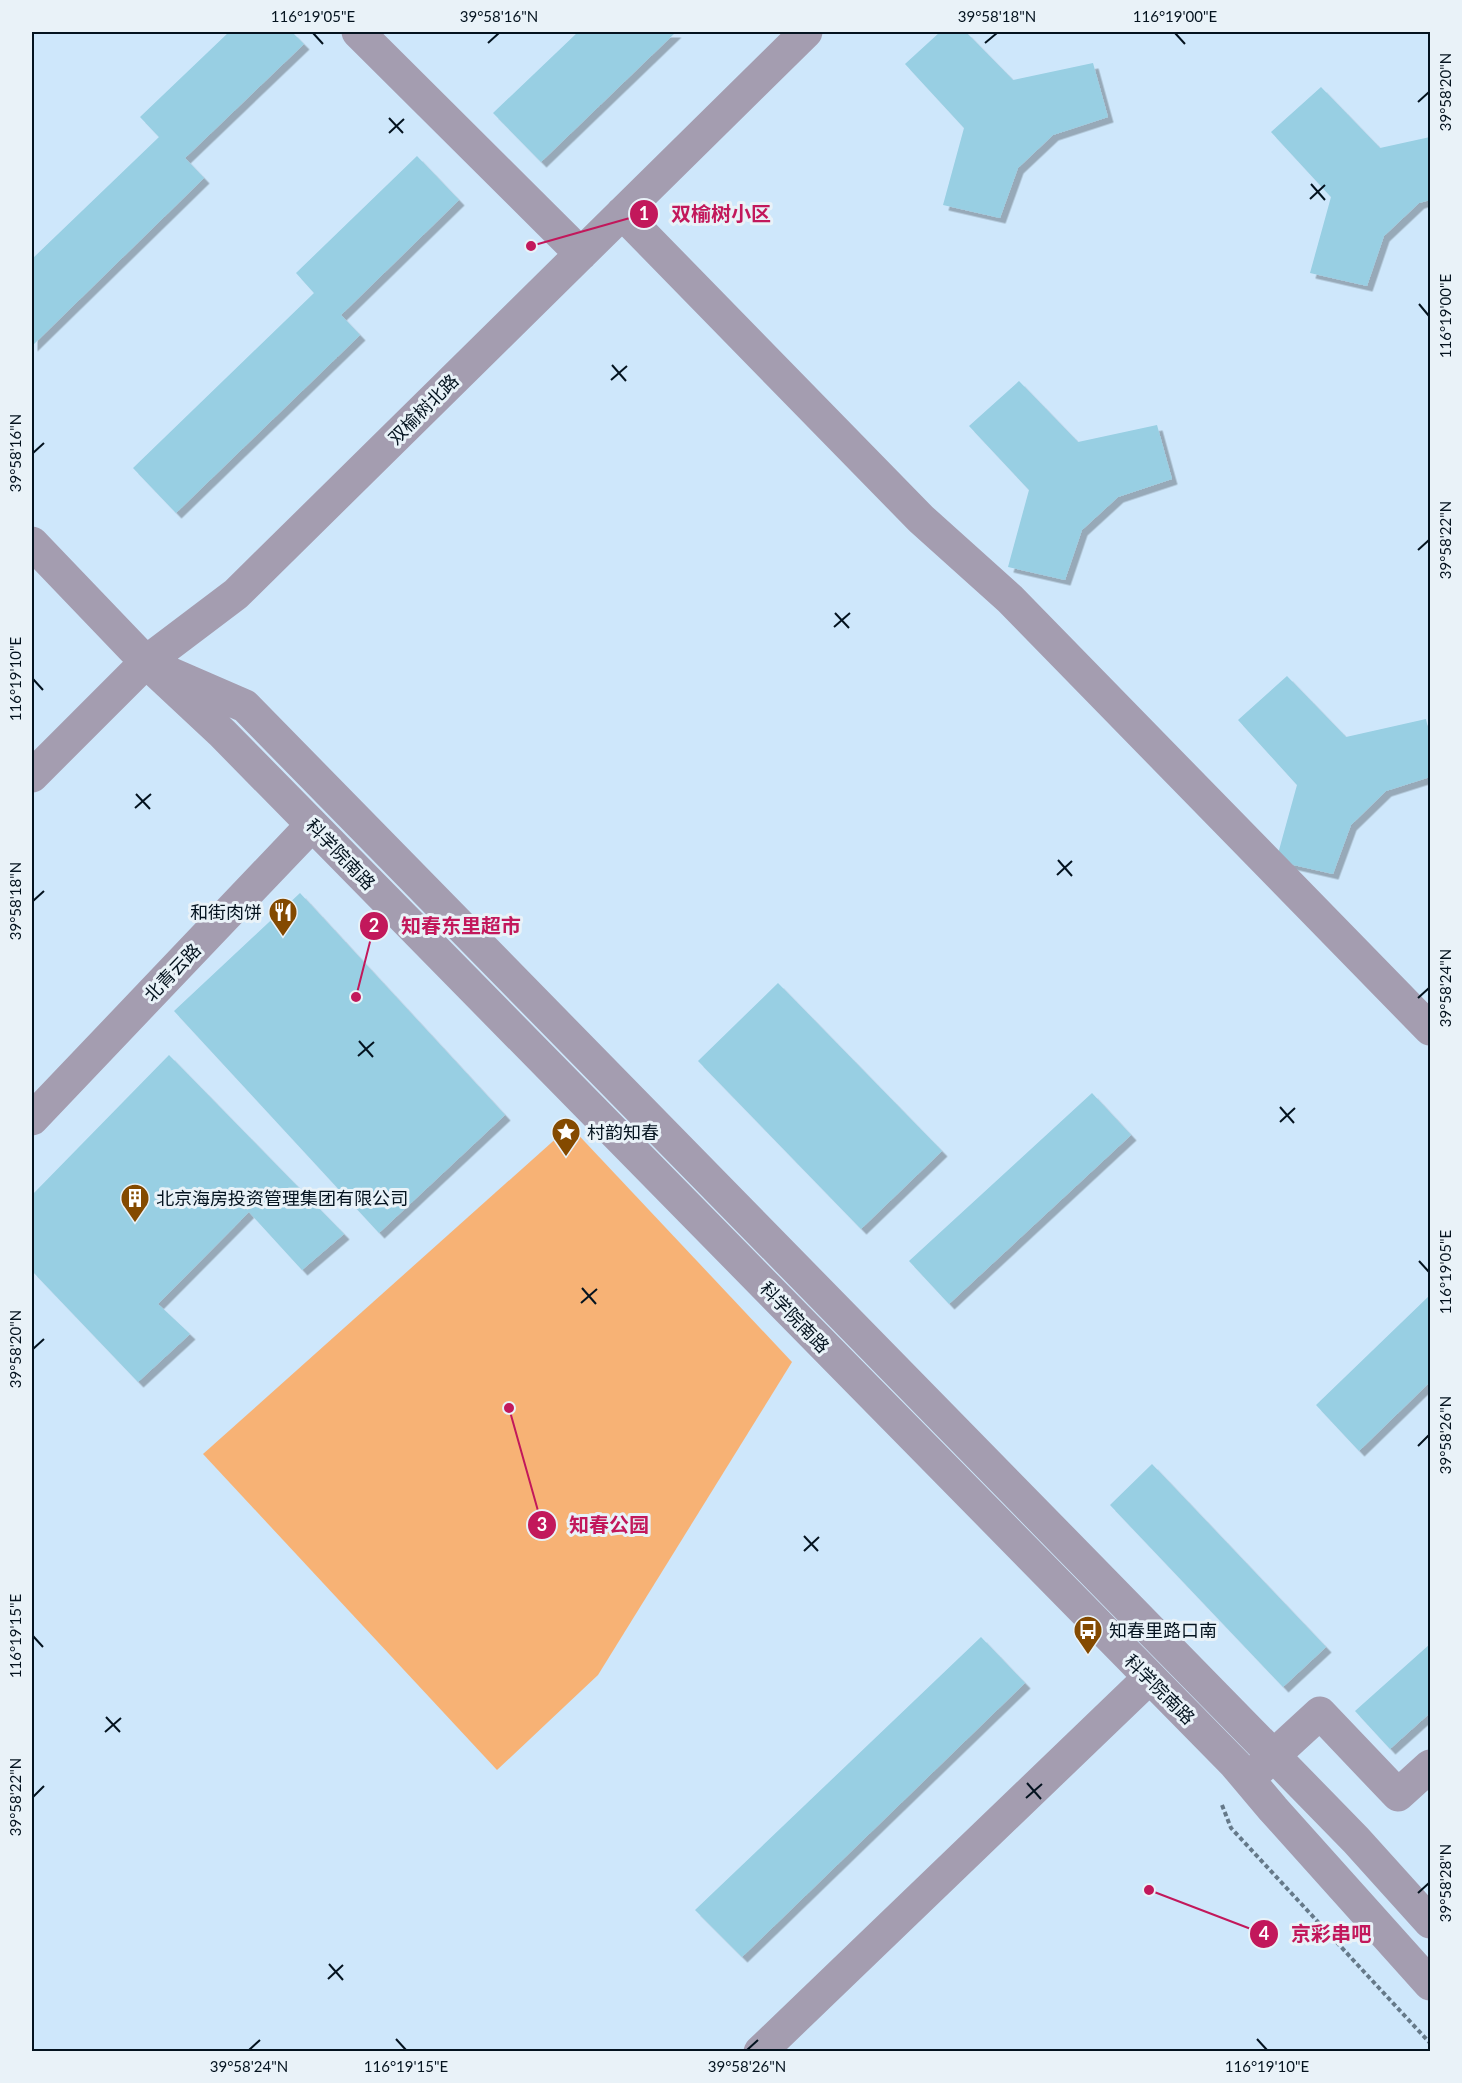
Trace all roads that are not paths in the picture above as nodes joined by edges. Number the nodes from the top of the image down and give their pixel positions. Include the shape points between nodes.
1 (358, 32) edge
2 (806, 32) edge
3 (622, 213) junction
4 (581, 254) junction
5 (32, 543) edge
6 (146, 662) junction
7 (32, 776) edge
8 (312, 825) junction
9 (1431, 1029) edge
10 (32, 1119) edge
11 (1149, 1678) junction
12 (1274, 1756) junction
13 (1431, 1766) edge
14 (1248, 1780) junction
15 (1431, 1922) edge
16 (1431, 1984) edge
17 (760, 2052) edge

1 - 4 street
2 - 3 street, 双榆树北路
3 - 4 street, 双榆树北路
3 - 9 street via 921,519 1010,599
4 - 6 street, 双榆树北路 via 236,594
5 - 6 street, 科学院南路
6 - 7 street, 双榆树北路
6 - 8 street, 科学院南路
6 - 12 street, 科学院南路 via 245,706
8 - 10 street, 北青云路
8 - 11 street, 科学院南路
11 - 14 street, 科学院南路
11 - 17 street
12 - 13 street via 1320,1713 1398,1795
12 - 14 street
12 - 15 street, 科学院南路
14 - 16 street, 科学院南路

